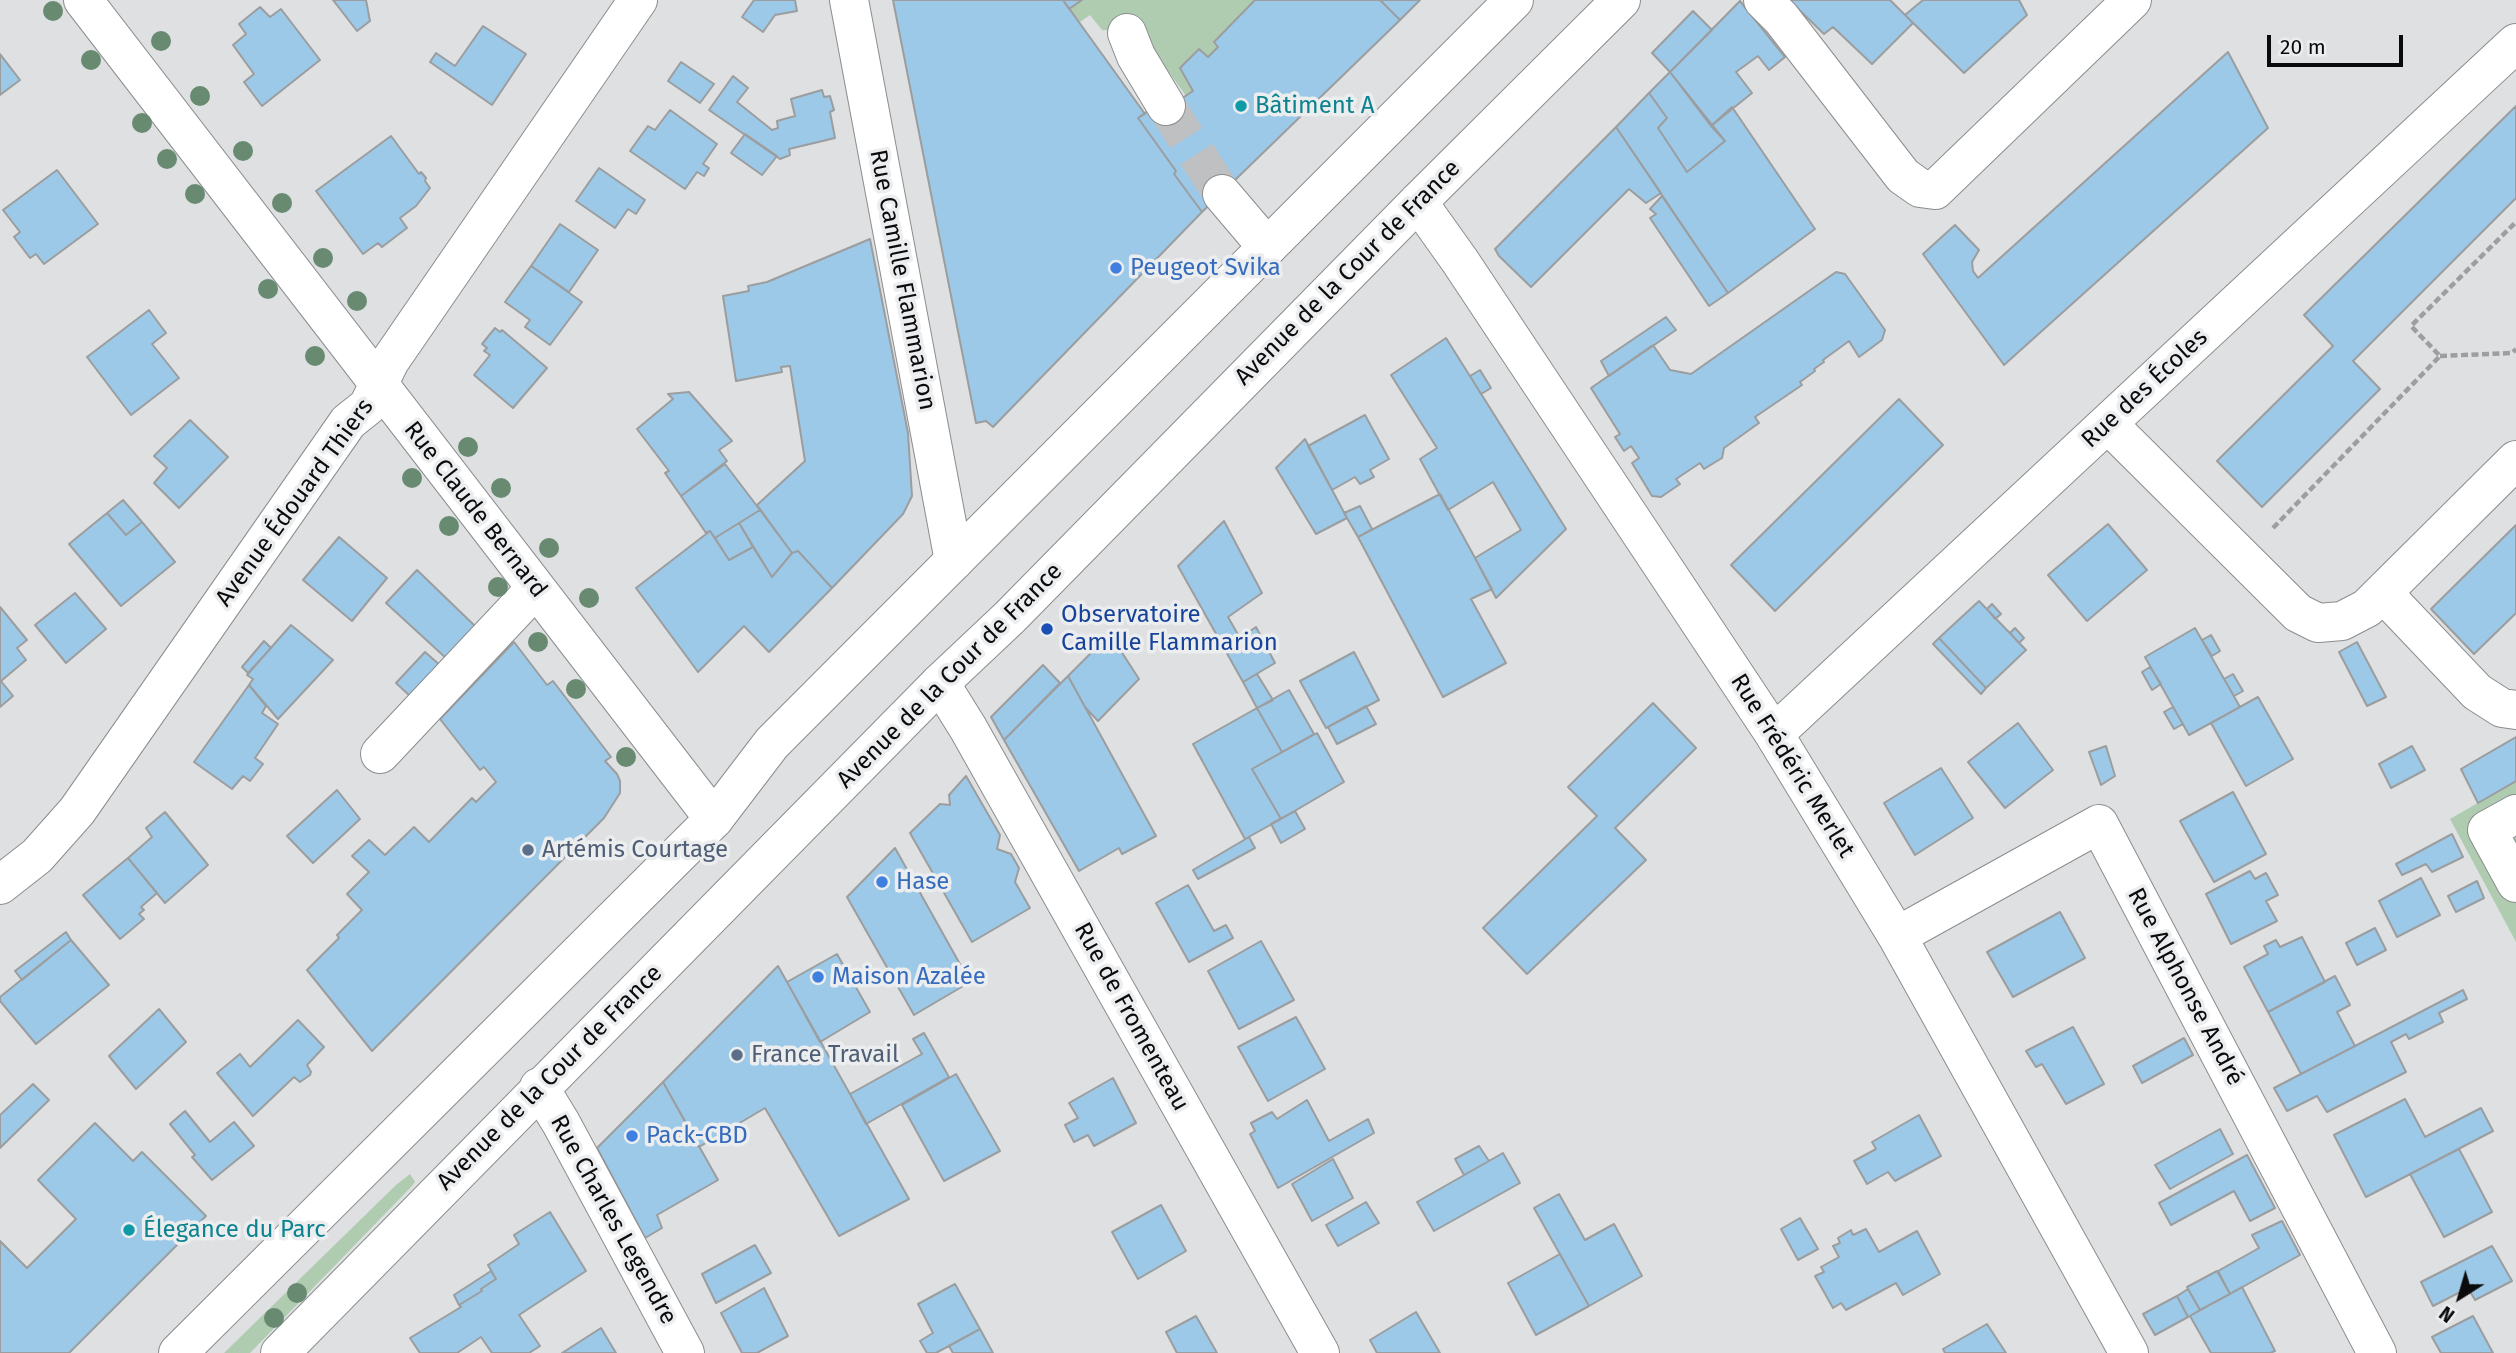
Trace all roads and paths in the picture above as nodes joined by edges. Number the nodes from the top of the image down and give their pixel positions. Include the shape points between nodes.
1 (83, 0) edge
2 (638, 0) edge
3 (849, 0) edge
4 (1514, 0) edge
5 (1621, 0) edge
6 (1763, 0) edge
7 (2132, 0) edge
8 (1128, 33) dead end
9 (2516, 43) edge
10 (1166, 106) tunnel mouth
11 (1222, 194) tunnel mouth
12 (1418, 202) junction
13 (2516, 222) edge
14 (1267, 247) junction
15 (2516, 349) edge
16 (2440, 356) junction
17 (379, 384) junction
18 (2108, 424) junction
19 (2516, 460) edge
20 (2243, 559) junction
21 (954, 561) junction
22 (536, 589) junction
23 (2383, 593) junction
24 (940, 683) junction
25 (2516, 709) edge
26 (1774, 734) junction
27 (380, 754) dead end
28 (2516, 814) edge
29 (714, 819) junction
30 (2516, 883) edge
31 (0, 886) edge
32 (1898, 936) junction
33 (539, 1087) junction
34 (178, 1353) edge
35 (280, 1353) edge
36 (685, 1353) edge
37 (1320, 1353) edge
38 (2129, 1353) edge
39 (2377, 1353) edge

1 - 17 street, Rue Claude Bernard
2 - 17 street, Avenue Édouard Thiers via 390,361
3 - 21 street, Rue Camille Flammarion
4 - 14 street
5 - 12 street, Avenue de la Cour de France
6 - 7 street via 1903,176 1920,188 1936,190
8 - 10 street via 1136,56
9 - 18 street, Rue des Écoles
11 - 14 street
12 - 24 street, Avenue de la Cour de France
12 - 26 street, Rue Frédéric Merlet
13 - 16 path via 2411,326
14 - 21 street
15 - 16 path via 2512,353
16 - 20 path
17 - 22 street, Rue Claude Bernard
17 - 31 street, Avenue Édouard Thiers via 368,407 348,422 77,811 37,856
18 - 20 street
18 - 26 street, Rue des Écoles
19 - 23 street
20 - 23 street via 2298,613 2318,623 2342,621
21 - 29 street via 772,743
22 - 27 street
22 - 29 street, Rue Claude Bernard
23 - 25 street via 2477,692 2502,708
24 - 33 street, Avenue de la Cour de France
24 - 37 street, Rue de Fromenteau
26 - 32 street, Rue Frédéric Merlet
28 - 30 street via 2487,830
29 - 34 street
32 - 38 street, Rue Frédéric Merlet
32 - 39 street, Rue Alphonse André via 2099,824
33 - 35 street, Avenue de la Cour de France
33 - 36 street, Rue Charles Legendre

